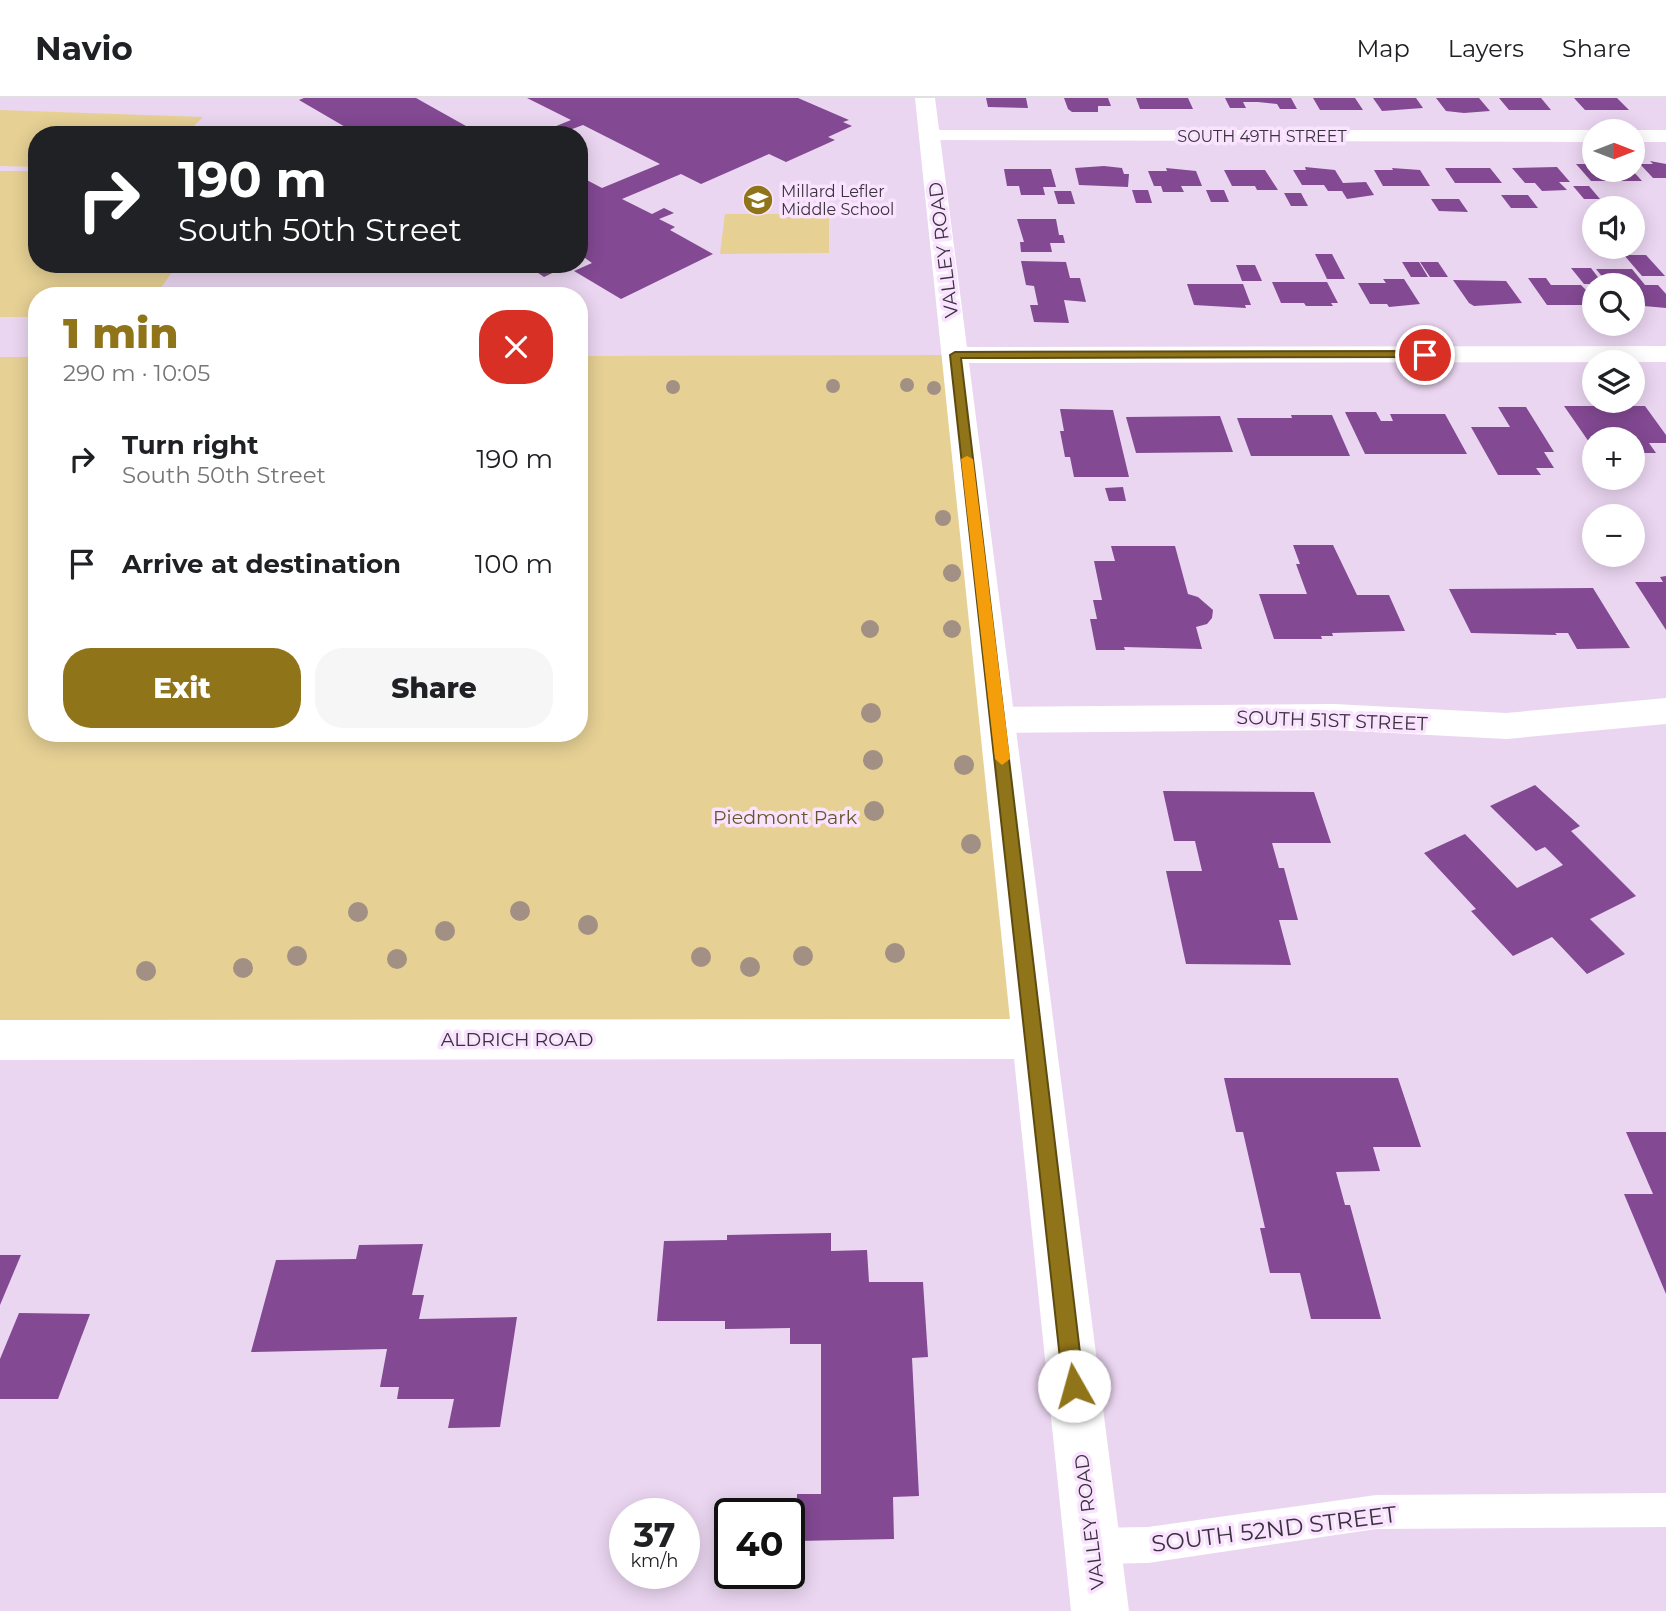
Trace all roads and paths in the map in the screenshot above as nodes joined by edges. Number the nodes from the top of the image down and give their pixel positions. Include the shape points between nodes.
1 (925, 98) edge
2 (929, 136) junction
3 (1582, 136) edge
4 (1645, 136) edge
5 (1666, 136) edge
6 (1666, 354) edge
7 (955, 355) junction
8 (1666, 711) edge
9 (998, 720) junction
10 (1033, 1039) junction
11 (0, 1040) edge
12 (1666, 1510) edge
13 (1092, 1546) junction
14 (1100, 1611) edge

1 - 2 street, VALLEY ROAD
2 - 3 street, SOUTH 49TH STREET
2 - 7 street, VALLEY ROAD
4 - 5 street
6 - 7 street
7 - 9 street, VALLEY ROAD
8 - 9 street, SOUTH 51ST STREET via 1506,726 1334,717
9 - 10 street, VALLEY ROAD
10 - 11 street, ALDRICH ROAD
10 - 13 street, VALLEY ROAD
12 - 13 lane, SOUTH 52ND STREET via 1376,1512 1148,1545
13 - 14 street, VALLEY ROAD

